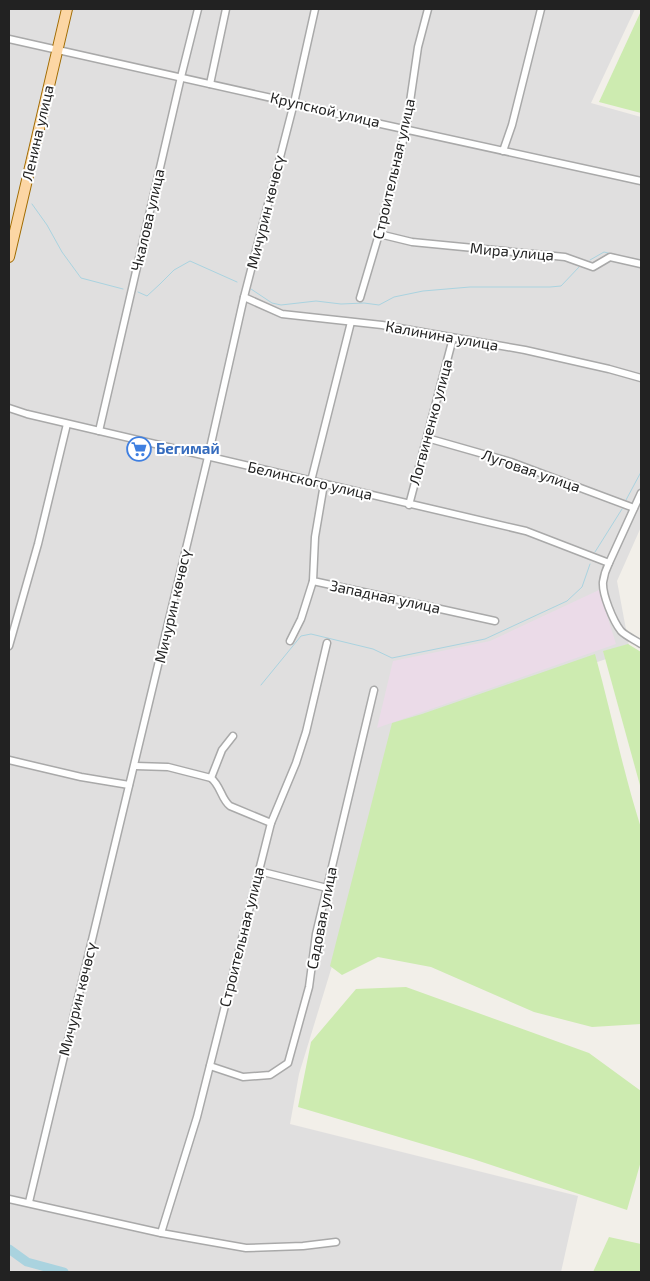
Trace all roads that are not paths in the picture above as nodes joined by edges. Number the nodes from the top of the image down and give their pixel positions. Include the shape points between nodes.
1 (67, 9) edge
2 (198, 9) edge
3 (226, 9) edge
4 (316, 9) edge
5 (428, 9) edge
6 (541, 9) edge
7 (9, 39) edge
8 (57, 49) junction
9 (181, 77) junction
10 (210, 84) junction
11 (294, 103) junction
12 (406, 129) junction
13 (503, 151) junction
14 (641, 181) edge
15 (380, 234) junction
16 (9, 257) edge
17 (641, 264) edge
18 (244, 297) junction
19 (360, 298) dead end
20 (351, 322) junction
21 (453, 338) junction
22 (641, 378) edge
23 (9, 408) edge
24 (67, 424) junction
25 (99, 431) junction
26 (427, 438) junction
27 (208, 457) junction
28 (311, 482) junction
29 (324, 484) junction
30 (641, 493) edge
31 (410, 505) junction
32 (634, 508) junction
33 (609, 563) junction
34 (313, 581) junction
35 (494, 621) dead end
36 (290, 641) dead end
37 (327, 643) dead end
38 (641, 644) edge
39 (9, 646) edge
40 (374, 690) dead end
41 (233, 736) dead end
42 (9, 760) edge
43 (135, 766) junction
44 (211, 778) junction
45 (129, 785) junction
46 (271, 823) junction
47 (259, 871) junction
48 (327, 888) junction
49 (210, 1066) junction
50 (9, 1198) edge
51 (29, 1202) junction
52 (161, 1233) junction
53 (336, 1242) dead end

1 - 8 main road, Ленина улица
2 - 9 street, Чкалова улица
3 - 10 street
4 - 11 street, Мичурин көчөсү
5 - 12 street, Строительная улица via 418,47
6 - 13 street
7 - 8 street, Крупской улица
8 - 9 street, Крупской улица
8 - 16 main road, Ленина улица
9 - 10 street, Крупской улица
9 - 25 street, Чкалова улица
10 - 11 street, Крупской улица
11 - 12 street, Крупской улица
11 - 18 street, Мичурин көчөсү
12 - 13 street, Крупской улица
12 - 15 street, Строительная улица
13 - 14 street, Крупской улица
15 - 17 street, Мира улица via 412,242 565,257 593,267 610,257
15 - 19 street, Строительная улица
18 - 20 street, Калинина улица via 282,314
18 - 27 street, Мичурин көчөсү
20 - 21 street, Калинина улица
20 - 28 street
21 - 22 street, Калинина улица via 525,350
21 - 26 street, Логвиненко улица
23 - 24 street, Белинского улица
24 - 25 street, Белинского улица
24 - 39 street
25 - 27 street, Белинского улица
26 - 31 street, Логвиненко улица
26 - 32 street, Луговая улица via 511,462
27 - 28 street, Белинского улица
27 - 43 street, Мичурин көчөсү
28 - 29 street, Белинского улица
29 - 31 street, Белинского улица
29 - 34 street, Западная улица via 315,537
30 - 32 street
31 - 33 street, Белинского улица via 526,531
32 - 33 street
33 - 38 street via 603,589 612,614 621,630
34 - 35 street, Западная улица
34 - 36 street
37 - 46 street, Строительная улица via 306,732
40 - 48 street, Садовая улица
41 - 44 street via 222,750
42 - 45 street
43 - 44 street via 168,767
43 - 45 street, Мичурин көчөсү
44 - 46 street via 227,804
45 - 51 street, Мичурин көчөсү
46 - 47 street, Строительная улица
47 - 48 street
47 - 49 street, Строительная улица
48 - 49 street, Садовая улица via 316,934 309,987 288,1063 270,1075 243,1077
49 - 52 street, Строительная улица
50 - 51 street
51 - 52 street
52 - 53 street via 246,1248

